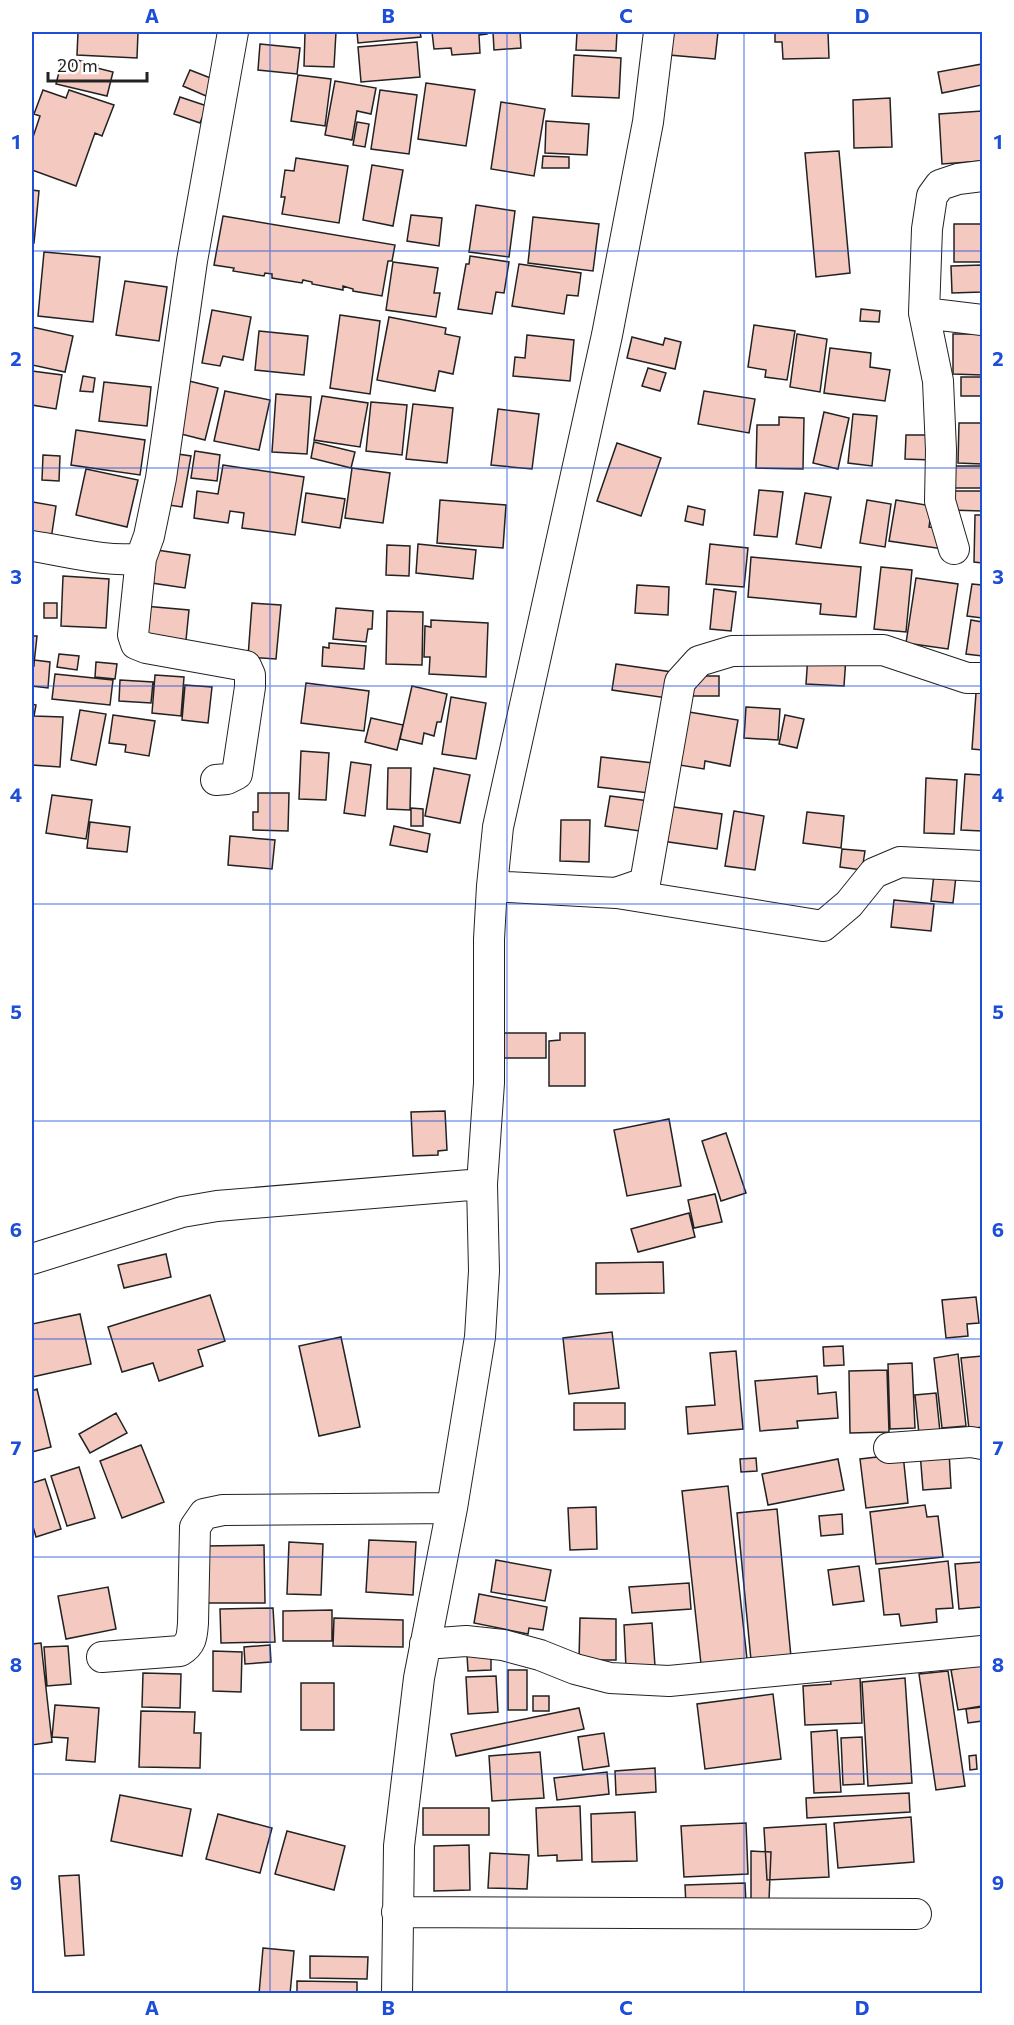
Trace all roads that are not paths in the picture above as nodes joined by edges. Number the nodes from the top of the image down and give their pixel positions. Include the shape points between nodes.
1 (233, 32) edge
2 (659, 32) edge
3 (982, 176) edge
4 (924, 313) junction
5 (982, 320) edge
6 (32, 546) edge
7 (954, 549) dead end
8 (141, 558) junction
9 (982, 678) edge
10 (216, 780) dead end
11 (982, 866) edge
12 (492, 886) junction
13 (616, 893) junction
14 (482, 1184) junction
15 (32, 1259) edge
16 (982, 1444) edge
17 (889, 1448) dead end
18 (452, 1508) junction
19 (425, 1644) junction
20 (982, 1651) edge
21 (102, 1656) dead end
22 (397, 1912) junction
23 (915, 1914) dead end
24 (397, 1994) edge

1 - 8 street via 192,261 161,478
2 - 12 street via 648,122 607,335 498,827
3 - 4 street via 940,185 932,196
4 - 5 street
4 - 7 street via 939,381 940,501
6 - 8 street via 109,558
8 - 10 street via 133,635 136,644 246,666 250,675 237,774
9 - 13 street via 968,678 883,650 732,651 699,661 680,682 645,883
11 - 13 street via 900,862 874,873 849,904 823,926
12 - 13 street
12 - 14 street via 489,1083
14 - 15 street via 217,1206 182,1212
14 - 18 street via 484,1271 480,1337
16 - 17 street
18 - 19 street
18 - 21 street via 223,1510 204,1514 195,1527 193,1623 188,1646 180,1651
19 - 20 street via 466,1641 503,1645 610,1678 669,1681
19 - 22 street via 399,1846
22 - 23 street
22 - 24 street

